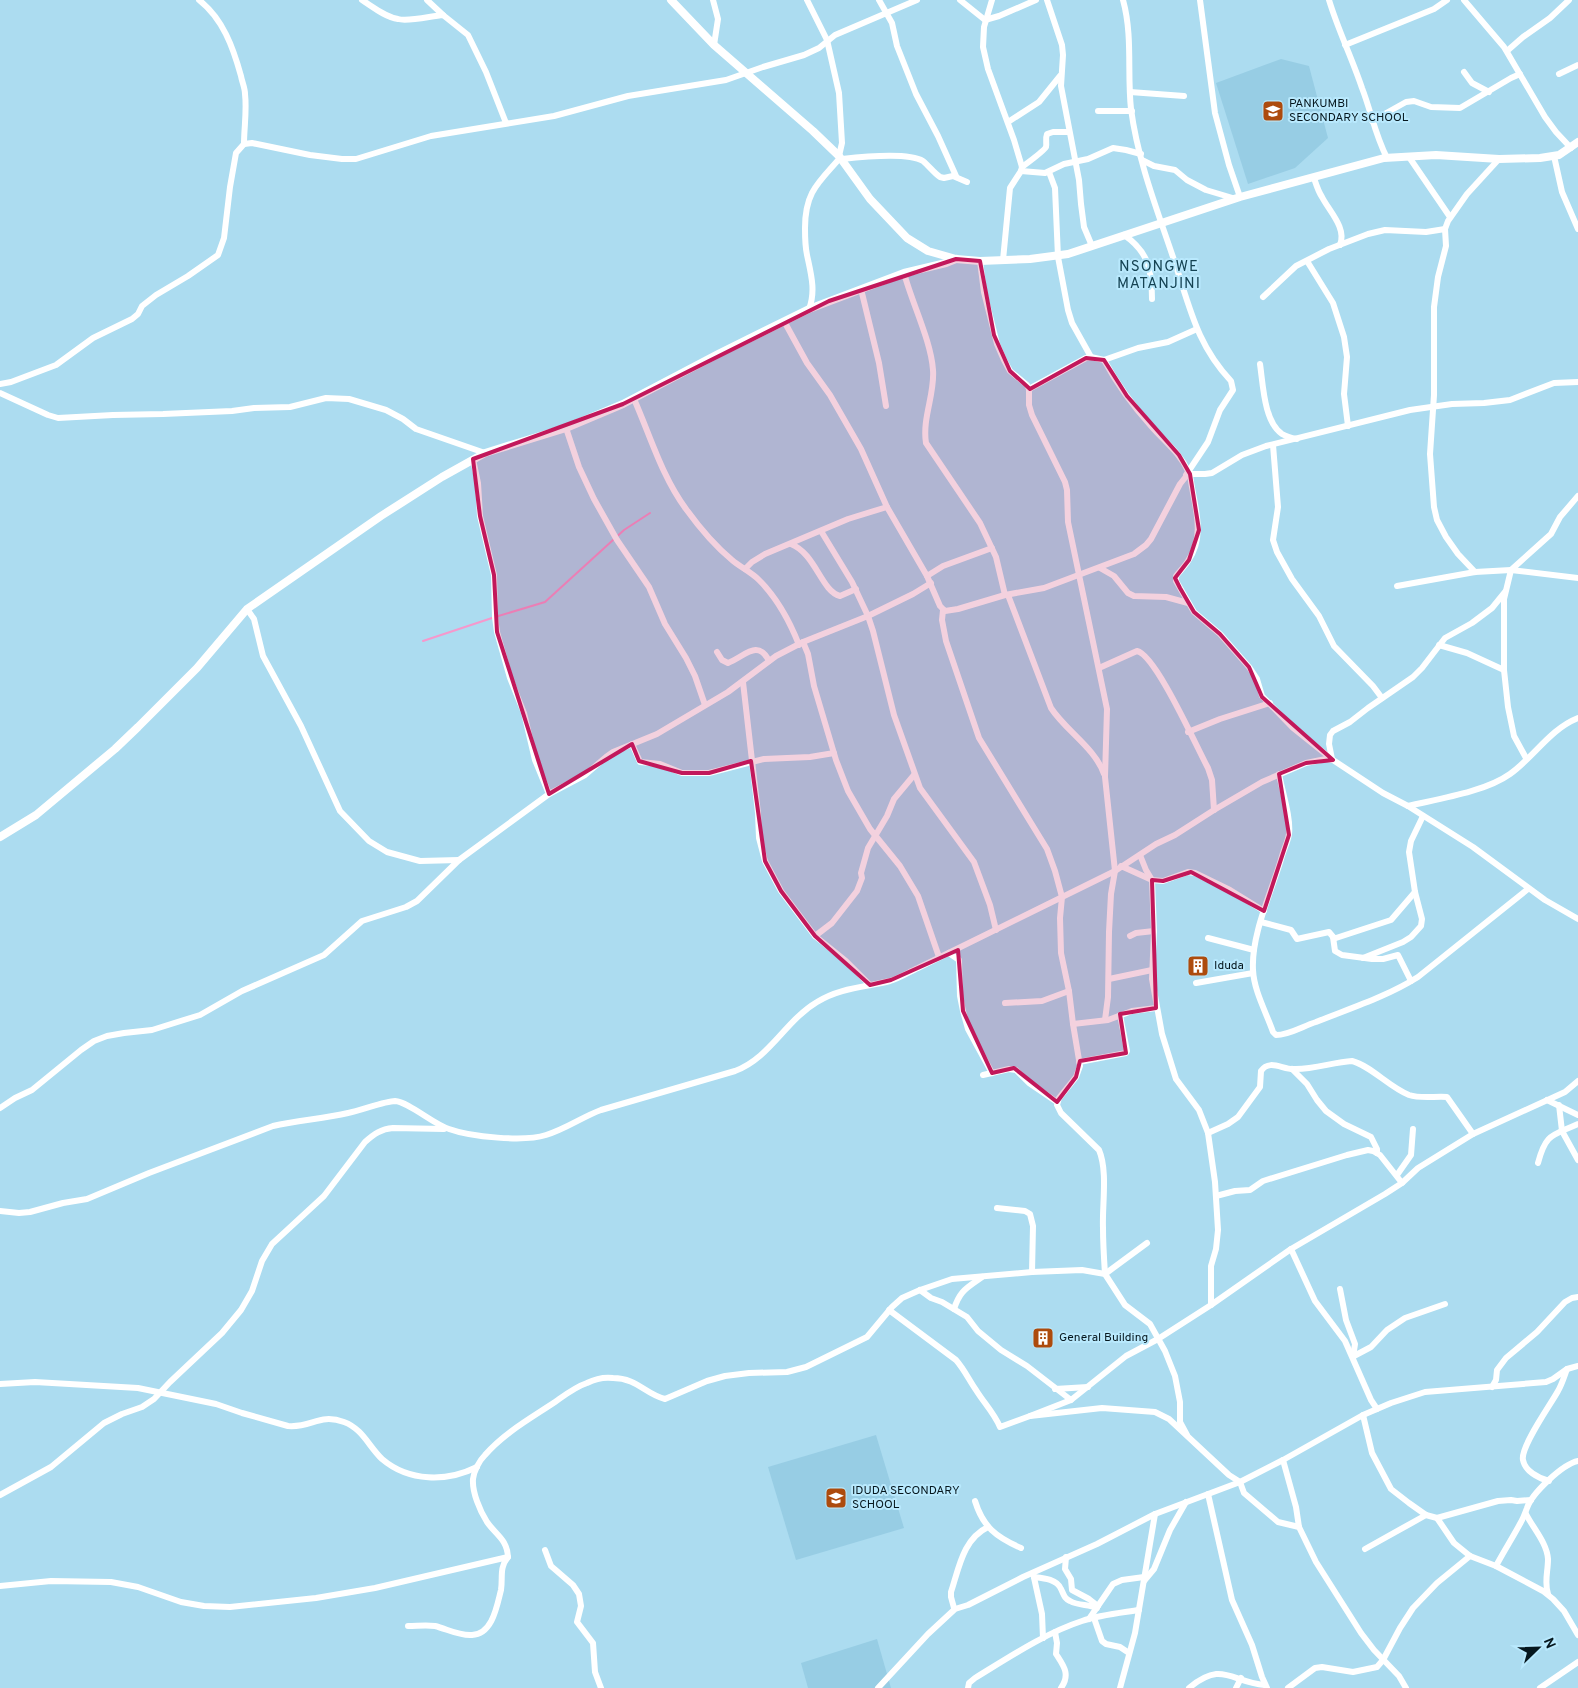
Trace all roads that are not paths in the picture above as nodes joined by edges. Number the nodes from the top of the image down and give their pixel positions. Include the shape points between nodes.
1 (199, 0) edge
2 (362, 0) edge
3 (427, 0) edge
4 (671, 0) edge
5 (713, 0) edge
6 (807, 0) edge
7 (878, 0) edge
8 (917, 0) edge
9 (960, 0) edge
10 (992, 0) edge
11 (1036, 0) edge
12 (1047, 0) edge
13 (1123, 0) edge
14 (1200, 0) edge
15 (1329, 0) edge
16 (1447, 0) edge
17 (1464, 0) edge
18 (1569, 0) edge
19 (887, 13) junction
20 (442, 15) junction
21 (985, 20) junction
22 (827, 40) junction
23 (714, 45) junction
24 (1345, 45) junction
25 (1507, 51) junction
26 (1578, 64) edge
27 (1464, 72) dead end
28 (746, 73) junction
29 (1061, 74) junction
30 (1520, 74) junction
31 (1559, 74) dead end
32 (1130, 92) junction
33 (1489, 92) junction
34 (1184, 96) dead end
35 (1098, 111) dead end
36 (1132, 112) junction
37 (1372, 120) junction
38 (1008, 122) junction
39 (506, 123) junction
40 (1070, 132) junction
41 (1578, 142) edge
42 (244, 144) junction
43 (1571, 148) junction
44 (1554, 156) junction
45 (1141, 157) junction
46 (1409, 157) junction
47 (840, 158) junction
48 (1387, 158) junction
49 (1499, 159) junction
50 (1076, 160) junction
51 (1022, 169) junction
52 (1049, 172) junction
53 (956, 176) junction
54 (1314, 178) junction
55 (967, 182) dead end
56 (1238, 198) junction
57 (1450, 216) junction
58 (1161, 224) junction
59 (1445, 229) junction
60 (1578, 229) edge
61 (1124, 235) junction
62 (1340, 245) junction
63 (1092, 246) junction
64 (1058, 257) junction
65 (956, 259) junction
66 (1003, 260) junction
67 (1307, 260) junction
68 (980, 261) junction
69 (904, 274) junction
70 (861, 289) junction
71 (1263, 297) dead end
72 (1152, 299) dead end
73 (809, 309) junction
74 (784, 320) junction
75 (1197, 329) junction
76 (1091, 357) junction
77 (1104, 360) junction
78 (1260, 364) dead end
79 (1578, 382) edge
80 (0, 384) edge
81 (1029, 389) junction
82 (0, 393) edge
83 (634, 399) junction
84 (886, 406) dead end
85 (1433, 406) junction
86 (1348, 426) junction
87 (566, 428) junction
88 (1298, 439) junction
89 (1273, 445) junction
90 (485, 453) junction
91 (473, 459) junction
92 (1188, 473) junction
93 (1578, 496) edge
94 (887, 507) junction
95 (821, 531) junction
96 (791, 544) junction
97 (992, 548) junction
98 (1100, 568) junction
99 (745, 569) junction
100 (1511, 570) junction
101 (1475, 572) junction
102 (1080, 574) junction
103 (927, 576) junction
104 (1578, 578) edge
105 (931, 583) junction
106 (1397, 586) dead end
107 (1507, 588) junction
108 (856, 589) junction
109 (1006, 595) junction
110 (1188, 603) junction
111 (247, 609) junction
112 (943, 610) junction
113 (868, 616) junction
114 (801, 644) junction
115 (1439, 646) junction
116 (717, 652) dead end
117 (769, 661) junction
118 (1099, 668) junction
119 (1504, 670) junction
120 (743, 682) junction
121 (1382, 698) junction
122 (1270, 703) junction
123 (705, 705) junction
124 (1578, 718) edge
125 (1188, 732) junction
126 (632, 744) junction
127 (834, 753) junction
128 (1526, 758) junction
129 (1333, 760) junction
130 (751, 762) junction
131 (1279, 774) junction
132 (914, 775) junction
133 (1105, 777) junction
134 (549, 794) junction
135 (1408, 806) junction
136 (1214, 810) junction
137 (1423, 816) junction
138 (875, 836) junction
139 (0, 837) edge
140 (1140, 854) junction
141 (459, 860) junction
142 (1118, 869) junction
143 (1152, 880) junction
144 (1528, 889) junction
145 (1415, 892) junction
146 (1062, 897) junction
147 (1264, 911) junction
148 (1578, 920) edge
149 (1261, 922) junction
150 (996, 930) junction
151 (1154, 931) junction
152 (815, 936) junction
153 (1130, 936) dead end
154 (1333, 937) junction
155 (1208, 938) dead end
156 (961, 947) junction
157 (1254, 950) junction
158 (949, 953) junction
159 (939, 958) junction
160 (1363, 958) junction
161 (959, 960) junction
162 (1152, 970) junction
163 (1253, 973) junction
164 (1109, 979) junction
165 (1411, 981) junction
166 (1196, 983) dead end
167 (870, 985) junction
168 (1069, 991) junction
169 (1005, 1003) dead end
170 (1156, 1008) junction
171 (1120, 1015) junction
172 (1105, 1020) junction
173 (1073, 1024) junction
174 (1079, 1062) junction
175 (1292, 1069) junction
176 (992, 1073) junction
177 (983, 1075) dead end
178 (1578, 1081) edge
179 (1547, 1100) junction
180 (1057, 1102) junction
181 (1559, 1105) junction
182 (0, 1108) edge
183 (1578, 1115) edge
184 (1578, 1124) edge
185 (448, 1129) junction
186 (1413, 1129) dead end
187 (1562, 1131) junction
188 (1208, 1133) junction
189 (1473, 1134) junction
190 (1377, 1152) junction
191 (1578, 1160) edge
192 (1538, 1163) dead end
193 (1397, 1175) junction
194 (1402, 1182) junction
195 (1216, 1196) junction
196 (997, 1208) dead end
197 (0, 1210) edge
198 (1147, 1243) dead end
199 (1291, 1250) junction
200 (1032, 1272) junction
201 (1105, 1274) junction
202 (983, 1276) junction
203 (1340, 1289) dead end
204 (920, 1290) junction
205 (1578, 1297) edge
206 (1445, 1304) dead end
207 (1211, 1306) junction
208 (954, 1309) junction
209 (890, 1310) junction
210 (1158, 1339) junction
211 (1353, 1356) junction
212 (1578, 1366) edge
213 (1567, 1369) junction
214 (0, 1384) edge
215 (1088, 1387) junction
216 (1492, 1387) junction
217 (1055, 1389) junction
218 (161, 1392) junction
219 (1071, 1400) junction
220 (1377, 1409) junction
221 (1363, 1415) junction
222 (1030, 1416) junction
223 (1187, 1435) junction
224 (1283, 1460) junction
225 (1578, 1461) edge
226 (477, 1467) junction
227 (1549, 1481) junction
228 (1240, 1482) junction
229 (1208, 1494) junction
230 (0, 1495) edge
231 (1531, 1500) junction
232 (975, 1501) dead end
233 (1186, 1502) junction
234 (1155, 1514) junction
235 (1526, 1514) junction
236 (1426, 1515) junction
237 (1437, 1518) junction
238 (988, 1527) junction
239 (1299, 1528) junction
240 (1021, 1548) dead end
241 (1366, 1549) dead end
242 (545, 1550) dead end
243 (1470, 1556) junction
244 (508, 1557) junction
245 (1066, 1557) junction
246 (1496, 1566) junction
247 (1033, 1575) junction
248 (1144, 1579) junction
249 (0, 1586) edge
250 (1548, 1594) junction
251 (1098, 1607) junction
252 (954, 1608) dead end
253 (1139, 1610) junction
254 (1092, 1618) junction
255 (408, 1626) dead end
256 (1055, 1632) junction
257 (1578, 1635) edge
258 (1043, 1638) junction
259 (1129, 1653) junction
260 (1383, 1660) junction
261 (1578, 1662) edge
262 (1241, 1678) junction
263 (1266, 1686) edge
264 (601, 1688) edge
265 (878, 1688) edge
266 (968, 1688) edge
267 (1061, 1688) edge
268 (1120, 1688) edge
269 (1189, 1688) edge
270 (1236, 1688) edge
271 (1288, 1688) edge
272 (1406, 1688) edge
273 (1540, 1688) edge

1 - 42 street via 222,25 237,62 245,94
2 - 20 street via 397,19
3 - 20 street
4 - 23 street
5 - 23 street via 718,19
6 - 22 street
7 - 19 street
8 - 19 street
9 - 21 street
10 - 21 street
11 - 21 street
12 - 29 street via 1062,45
13 - 32 street via 1129,41
14 - 56 street via 1215,113
15 - 24 street
16 - 24 street via 1434,9
17 - 25 street
18 - 25 street
19 - 22 street
19 - 53 street via 916,94
20 - 39 street via 468,35
21 - 38 street via 984,54
22 - 28 street via 804,55
22 - 47 street via 840,102
23 - 28 street
24 - 37 street
25 - 30 street
26 - 31 street
27 - 33 street via 1472,83
28 - 39 street via 726,80 628,96 554,116
28 - 47 street
29 - 38 street via 1039,102
29 - 40 street
30 - 33 street
30 - 43 street via 1551,127
32 - 34 street
32 - 36 street
33 - 37 street via 1458,109 1406,102
35 - 36 street
36 - 45 street
37 - 48 street
38 - 51 street
39 - 42 street via 431,136 356,159
40 - 50 street
40 - 51 street via 1046,134 1044,150
41 - 43 street
42 - 80 street via 236,153 224,238 218,255 156,295 132,319 93,338 56,365
43 - 44 street
44 - 49 street
44 - 60 street via 1562,192
45 - 50 street via 1113,148
45 - 56 street via 1154,166 1176,170 1206,190
45 - 58 street
46 - 48 street
46 - 49 street
46 - 57 street
47 - 53 street via 912,158 922,160 940,177
47 - 65 street via 870,199 906,238 928,250
47 - 73 street via 816,185 806,208 805,245 813,287
48 - 54 street
49 - 57 street
50 - 52 street
50 - 63 street via 1084,227
51 - 52 street
51 - 66 street via 1010,188
52 - 64 street via 1055,188
53 - 55 street
54 - 56 street
54 - 62 street via 1339,226
56 - 58 street
57 - 59 street
58 - 61 street
58 - 75 street
59 - 62 street via 1426,232 1385,230
59 - 85 street via 1446,246 1434,307
61 - 63 street
61 - 72 street via 1147,260 1152,275
62 - 67 street
63 - 64 street
64 - 66 street
64 - 76 street via 1070,318
65 - 68 street
65 - 69 street
66 - 68 street
67 - 71 street
67 - 86 street via 1333,303 1344,337 1347,357 1344,394
68 - 81 street via 1000,353 1010,371
69 - 70 street
69 - 97 street via 933,369 926,442 972,509
70 - 73 street
70 - 84 street
73 - 74 street
74 - 83 street
74 - 94 street via 861,449
75 - 77 street via 1168,342
75 - 92 street via 1210,355 1233,387 1208,442
76 - 77 street
76 - 81 street
77 - 92 street via 1150,425 1179,456
78 - 88 street via 1274,427 1282,434
79 - 85 street via 1554,383 1510,400
81 - 102 street via 1032,415 1065,482 1068,522
82 - 90 street via 58,418 232,411 290,407 326,398 349,399 386,410 416,429
83 - 87 street
83 - 99 street via 675,494 701,528
85 - 86 street
85 - 101 street via 1430,454 1434,507 1449,542
86 - 88 street
87 - 90 street
87 - 123 street via 594,499 648,587 686,658
88 - 89 street
89 - 92 street via 1242,455 1212,473
89 - 121 street via 1278,507 1273,540 1277,552 1319,616 1334,646
90 - 91 street
91 - 111 street via 381,516
91 - 134 street via 480,516 494,575 497,632 524,713 535,760
92 - 98 street via 1146,545 1134,554
92 - 110 street via 1198,530 1192,554 1175,578
93 - 100 street via 1560,517 1551,534
94 - 95 street
94 - 103 street
95 - 96 street
95 - 108 street
96 - 99 street via 759,558
96 - 108 street via 808,555 834,594 840,596
97 - 103 street via 942,566
97 - 109 street
98 - 102 street
98 - 110 street via 1114,576 1134,596 1166,597
99 - 114 street via 758,578
100 - 101 street
100 - 104 street
100 - 107 street
101 - 106 street
102 - 109 street via 1044,588
102 - 118 street
103 - 105 street
105 - 112 street
105 - 113 street
107 - 115 street via 1492,608 1445,638
107 - 119 street via 1503,622
108 - 113 street
109 - 112 street
109 - 133 street via 1052,708 1091,754
110 - 122 street via 1196,616 1220,634 1249,667 1262,696
111 - 139 street via 197,668 138,728 36,814
111 - 141 street via 254,619 263,656 301,726 340,811 369,841 387,852 420,861
112 - 146 street via 946,641 979,738 1047,850
113 - 114 street
113 - 132 street via 894,715
114 - 117 street
114 - 127 street via 808,654
115 - 119 street via 1468,654
115 - 121 street via 1416,673
116 - 117 street via 728,663 760,650
117 - 120 street
118 - 125 street via 1132,652 1144,654 1161,678
118 - 133 street via 1107,720
119 - 128 street via 1511,724
120 - 123 street
120 - 130 street
121 - 129 street via 1330,735 1329,748
122 - 125 street
122 - 129 street via 1293,728
123 - 126 street via 657,734
124 - 128 street via 1551,735
125 - 136 street via 1210,774
126 - 130 street via 640,762 664,765 682,773 709,773
126 - 134 street via 613,752 585,775
127 - 130 street
127 - 138 street via 854,803
128 - 135 street via 1500,780
129 - 131 street via 1306,763
129 - 135 street
130 - 152 street via 759,838 765,861 781,891
131 - 136 street
131 - 147 street via 1289,835
132 - 138 street via 894,799
132 - 150 street via 924,795 974,862
133 - 142 street
134 - 141 street
135 - 137 street
136 - 140 street
137 - 144 street via 1473,847
137 - 145 street via 1409,852
138 - 152 street via 865,857 857,891 832,923
138 - 159 street via 900,866 918,896
140 - 142 street
140 - 143 street
141 - 182 street via 417,902 362,921 317,959 242,991 200,1015 152,1030 94,1041 32,1090
142 - 143 street
142 - 146 street
142 - 164 street via 1111,894
143 - 147 street via 1163,881 1191,872 1206,877
143 - 151 street
144 - 148 street
144 - 165 street
145 - 154 street via 1389,921
145 - 160 street via 1422,919 1420,927 1403,942
146 - 150 street
146 - 168 street via 1061,953
147 - 149 street
149 - 154 street via 1292,930 1297,939 1329,932
149 - 157 street
150 - 156 street
151 - 153 street
151 - 162 street
152 - 167 street
154 - 160 street via 1336,952
155 - 157 street
156 - 158 street
156 - 161 street
157 - 163 street
158 - 159 street
158 - 161 street
159 - 167 street via 891,980
160 - 165 street via 1383,959 1398,955
161 - 176 street via 960,996 968,1029
162 - 164 street
162 - 170 street
163 - 165 street via 1269,1022 1277,1035 1380,997
163 - 166 street
164 - 172 street
167 - 185 street via 839,992 815,1003 750,1065 735,1071 601,1110 562,1129 536,1137 482,1136
168 - 169 street via 1042,1001
168 - 173 street
170 - 171 street
170 - 188 street via 1176,1079 1199,1110
171 - 172 street
171 - 174 street via 1126,1053
172 - 173 street
173 - 174 street
174 - 180 street via 1076,1077
175 - 188 street via 1270,1064 1263,1068 1260,1087 1238,1117
175 - 189 street via 1354,1061 1411,1096 1448,1097
175 - 190 street via 1326,1111 1371,1137
176 - 177 street
176 - 180 street via 1016,1070
178 - 179 street via 1565,1092
179 - 181 street
179 - 189 street
180 - 201 street via 1061,1113 1101,1155
181 - 183 street
181 - 187 street
184 - 187 street
185 - 197 street via 399,1102 390,1102 347,1114 273,1126 87,1199 30,1212
185 - 218 street via 386,1128 373,1134 324,1196 272,1244 241,1310
186 - 193 street via 1411,1154
187 - 191 street
187 - 192 street via 1547,1139
188 - 195 street
189 - 194 street via 1418,1168
190 - 193 street
190 - 195 street via 1368,1150 1347,1155 1263,1180 1250,1190
193 - 194 street
194 - 199 street
195 - 207 street via 1218,1236 1211,1266
196 - 200 street via 1030,1214 1033,1226
198 - 201 street
199 - 207 street
199 - 211 street via 1315,1301 1342,1335
200 - 201 street via 1082,1270
200 - 202 street
201 - 210 street via 1122,1302 1147,1321
202 - 204 street via 957,1278
202 - 208 street via 960,1293
203 - 211 street via 1355,1344
204 - 208 street
204 - 209 street via 902,1298
205 - 216 street via 1566,1302 1506,1358 1497,1370
206 - 211 street via 1405,1318 1387,1330 1371,1347
207 - 210 street
208 - 217 street via 1001,1350
209 - 222 street via 956,1360 1000,1427
209 - 226 street via 866,1337 796,1370 725,1376 665,1399 622,1378 587,1383 506,1436
210 - 215 street via 1126,1356
210 - 223 street via 1175,1376 1180,1422
211 - 220 street
212 - 213 street
213 - 216 street via 1546,1382
213 - 227 street via 1523,1457 1530,1471
214 - 218 street via 49,1382
215 - 217 street
215 - 219 street
216 - 220 street via 1425,1392
217 - 219 street
218 - 226 street via 216,1404 288,1426 298,1427 322,1418 346,1422 359,1430 382,1459 422,1477 452,1477
218 - 230 street via 149,1403 104,1423 51,1467
219 - 222 street
220 - 221 street
221 - 224 street
221 - 236 street via 1372,1454 1392,1489
222 - 223 street via 1102,1408 1128,1409 1162,1414
223 - 228 street
224 - 228 street
224 - 239 street
225 - 227 street via 1567,1465
226 - 244 street via 473,1479 478,1503 507,1547
227 - 231 street
228 - 229 street
228 - 239 street via 1244,1494 1270,1516
229 - 233 street
229 - 263 street via 1228,1588
231 - 235 street
231 - 237 street via 1498,1502
232 - 238 street
233 - 234 street
233 - 248 street via 1154,1569
234 - 245 street
234 - 248 street
235 - 246 street
235 - 250 street via 1547,1554
236 - 237 street
236 - 241 street
237 - 243 street via 1454,1543
238 - 240 street
238 - 252 street via 977,1532 965,1549 950,1597
239 - 260 street via 1350,1616
242 - 264 street via 551,1566 579,1594 581,1606 577,1622 593,1643 595,1672
243 - 246 street
243 - 260 street via 1413,1608
244 - 249 street via 375,1588 230,1607 181,1602 112,1582 51,1581
244 - 255 street via 502,1567 494,1616 482,1632 472,1635 434,1626
245 - 247 street
245 - 251 street via 1072,1590
246 - 250 street
247 - 251 street via 1055,1582 1070,1602
247 - 258 street via 1042,1614
247 - 265 street via 955,1609
248 - 251 street via 1122,1580 1114,1584
248 - 253 street
250 - 257 street via 1564,1611
251 - 254 street
253 - 254 street
253 - 259 street
254 - 256 street
254 - 259 street via 1102,1641
256 - 258 street
256 - 267 street via 1056,1654 1065,1674
258 - 266 street via 975,1678
259 - 268 street
260 - 271 street via 1377,1667 1360,1671 1315,1668
260 - 272 street
261 - 273 street
262 - 263 street
262 - 269 street via 1212,1674
262 - 270 street

